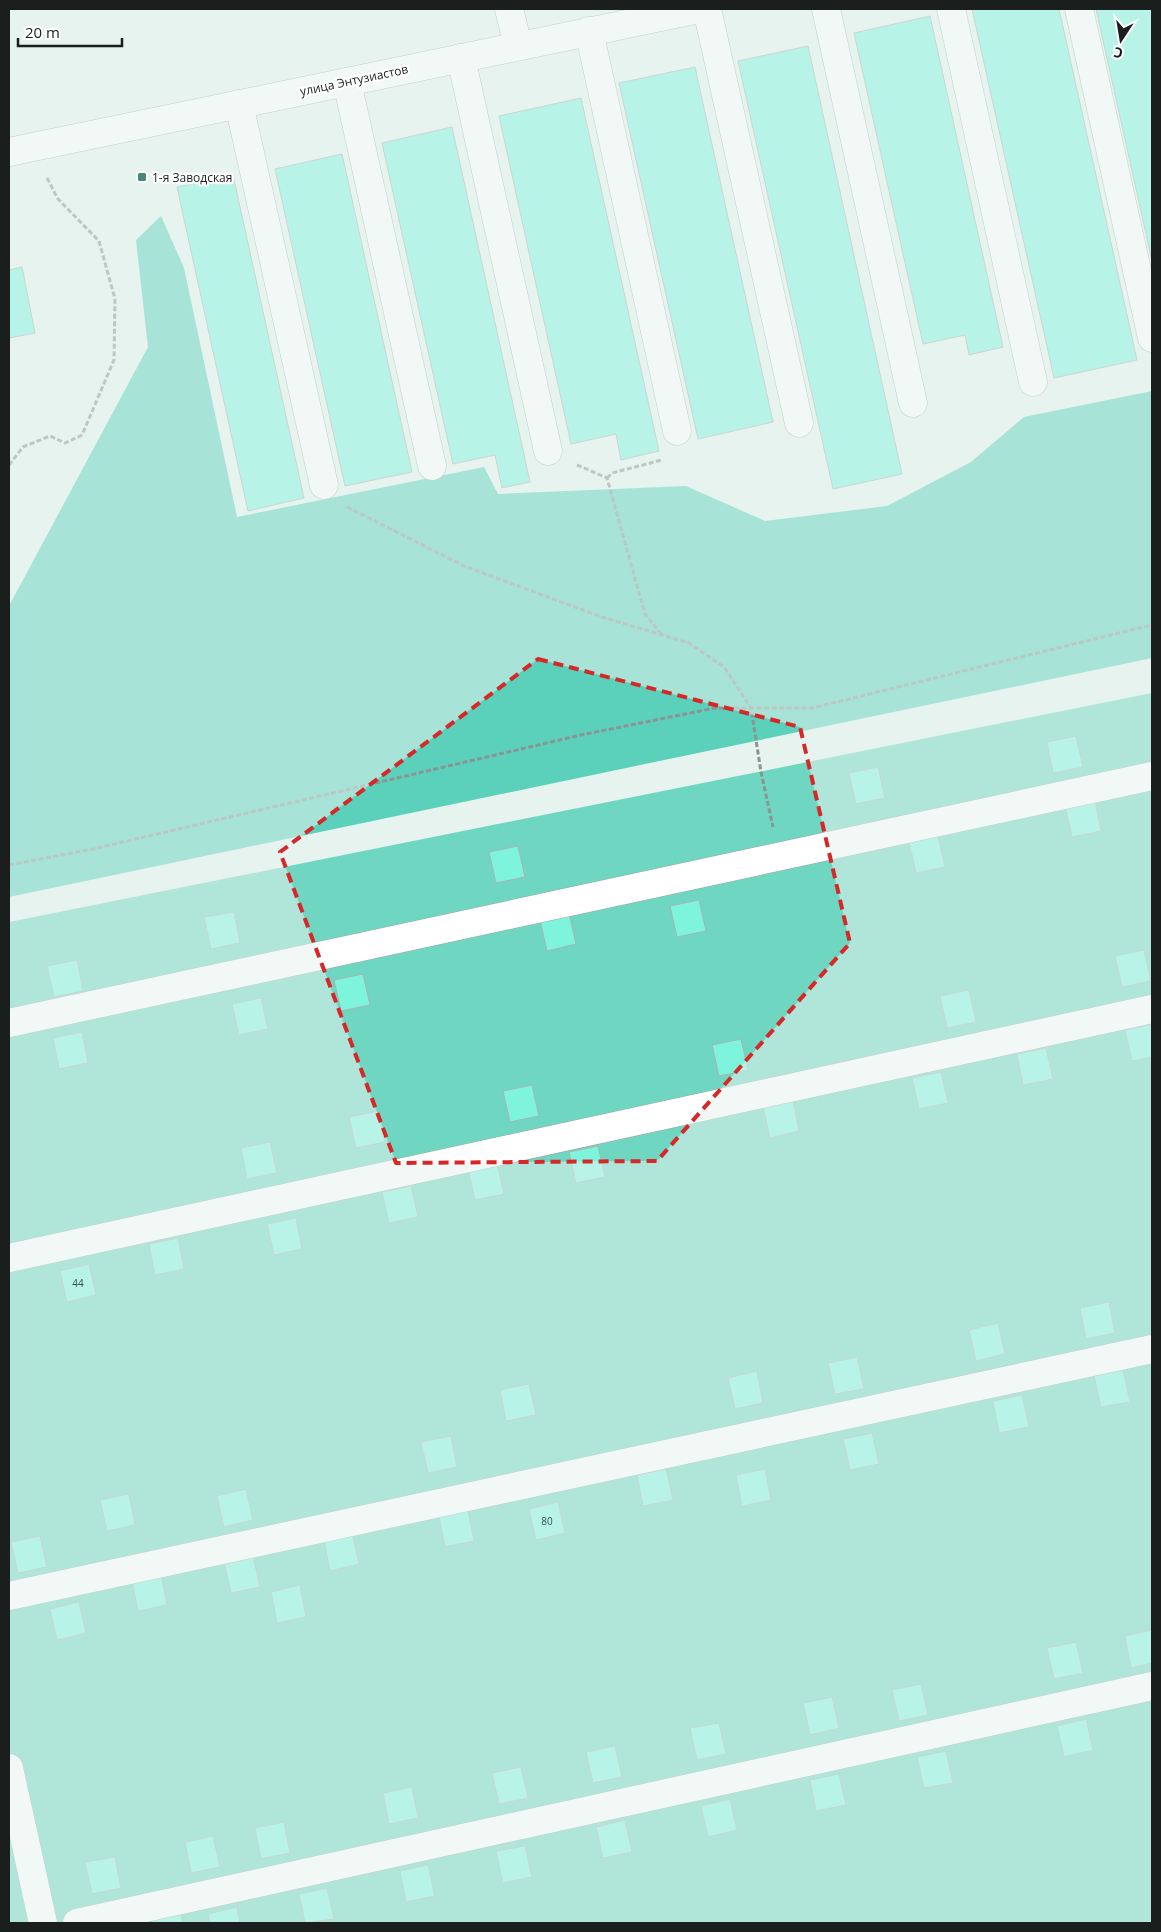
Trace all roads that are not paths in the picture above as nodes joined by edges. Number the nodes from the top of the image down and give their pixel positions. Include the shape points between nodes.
1 (509, 9) edge
2 (699, 9) edge
3 (707, 9) edge
4 (826, 9) edge
5 (951, 9) edge
6 (1079, 9) edge
7 (589, 31) junction
8 (518, 46) junction
9 (461, 58) junction
10 (347, 82) junction
11 (240, 104) junction
12 (9, 152) edge
13 (1152, 338) edge
14 (1033, 382) dead end
15 (914, 402) dead end
16 (799, 423) dead end
17 (677, 431) road end
18 (548, 451) road end
19 (432, 466) dead end
20 (324, 485) road end
21 (1152, 776) edge
22 (1152, 1010) edge
23 (9, 1023) edge
24 (9, 1258) edge
25 (1152, 1349) edge
26 (9, 1596) edge
27 (1152, 1686) edge
28 (9, 1768) edge
29 (43, 1923) edge
30 (77, 1923) edge

1 - 8 main road
2 - 7 main road, улица Энтузиастов
3 - 16 main road
4 - 15 main road
5 - 14 main road
6 - 13 main road
7 - 8 main road, улица Энтузиастов
7 - 17 main road
8 - 9 main road, улица Энтузиастов
9 - 10 main road, улица Энтузиастов
9 - 18 main road
10 - 11 main road, улица Энтузиастов
10 - 19 main road
11 - 12 main road, улица Энтузиастов
11 - 20 main road
21 - 23 main road
22 - 24 main road
25 - 26 main road
27 - 30 main road
28 - 29 main road

